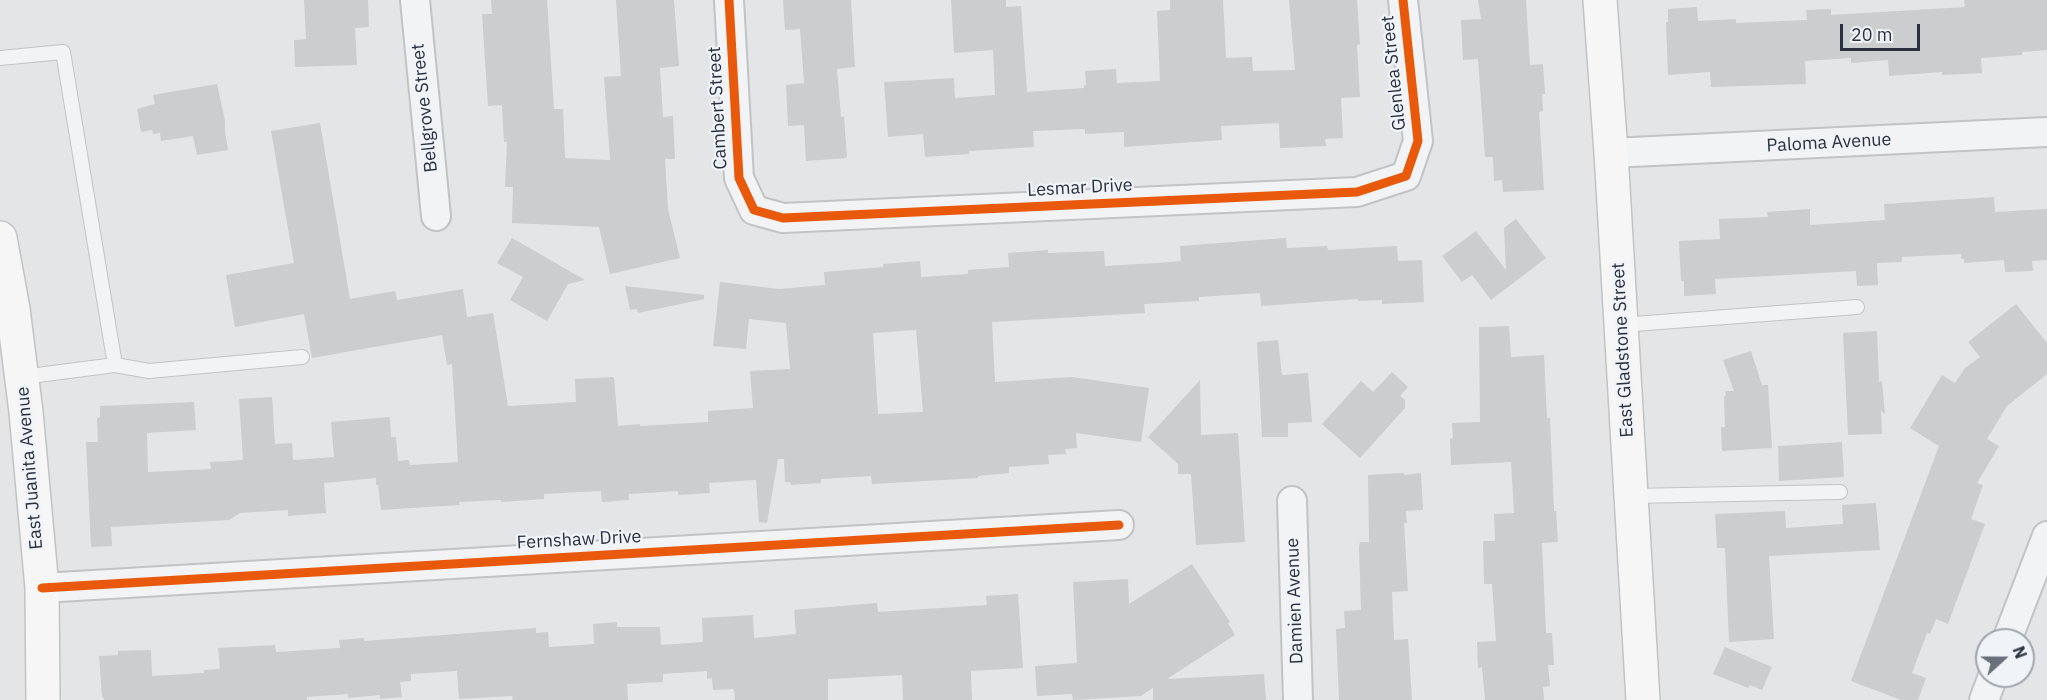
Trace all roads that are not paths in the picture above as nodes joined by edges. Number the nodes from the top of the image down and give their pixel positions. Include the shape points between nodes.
1 (415, 0) edge
2 (729, 0) edge
3 (1403, 0) edge
4 (1600, 0) edge
5 (0, 58) edge
6 (2047, 132) edge
7 (1611, 153) junction
8 (1406, 177) joint
9 (754, 210) joint
10 (436, 216) dead end
11 (0, 238) edge
12 (1857, 307) dead end
13 (1621, 325) junction
14 (302, 357) dead end
15 (115, 365) junction
16 (22, 378) junction
17 (1840, 492) dead end
18 (1631, 496) junction
19 (1292, 501) dead end
20 (1119, 525) dead end
21 (2047, 536) edge
22 (42, 588) junction
23 (2012, 628) edge
24 (44, 700) edge
25 (1298, 700) edge
26 (1642, 700) edge

1 - 10 street, Bellgrove Street
2 - 9 street, Cambert Street via 738,178
3 - 8 street, Glenlea Street via 1418,141
4 - 7 street, East Gladstone Street
5 - 15 lane via 63,52
6 - 7 street, Paloma Avenue
7 - 13 street, East Gladstone Street
8 - 9 street, Lesmar Drive via 1357,192 783,219
11 - 16 street, East Juanita Avenue
12 - 13 lane
13 - 18 street, East Gladstone Street
14 - 15 lane via 149,370
15 - 16 lane
16 - 22 street, East Juanita Avenue
17 - 18 lane
18 - 26 street, East Gladstone Street
19 - 25 street, Damien Avenue
20 - 22 street, Fernshaw Drive
21 - 23 street
22 - 24 street, East Juanita Avenue

